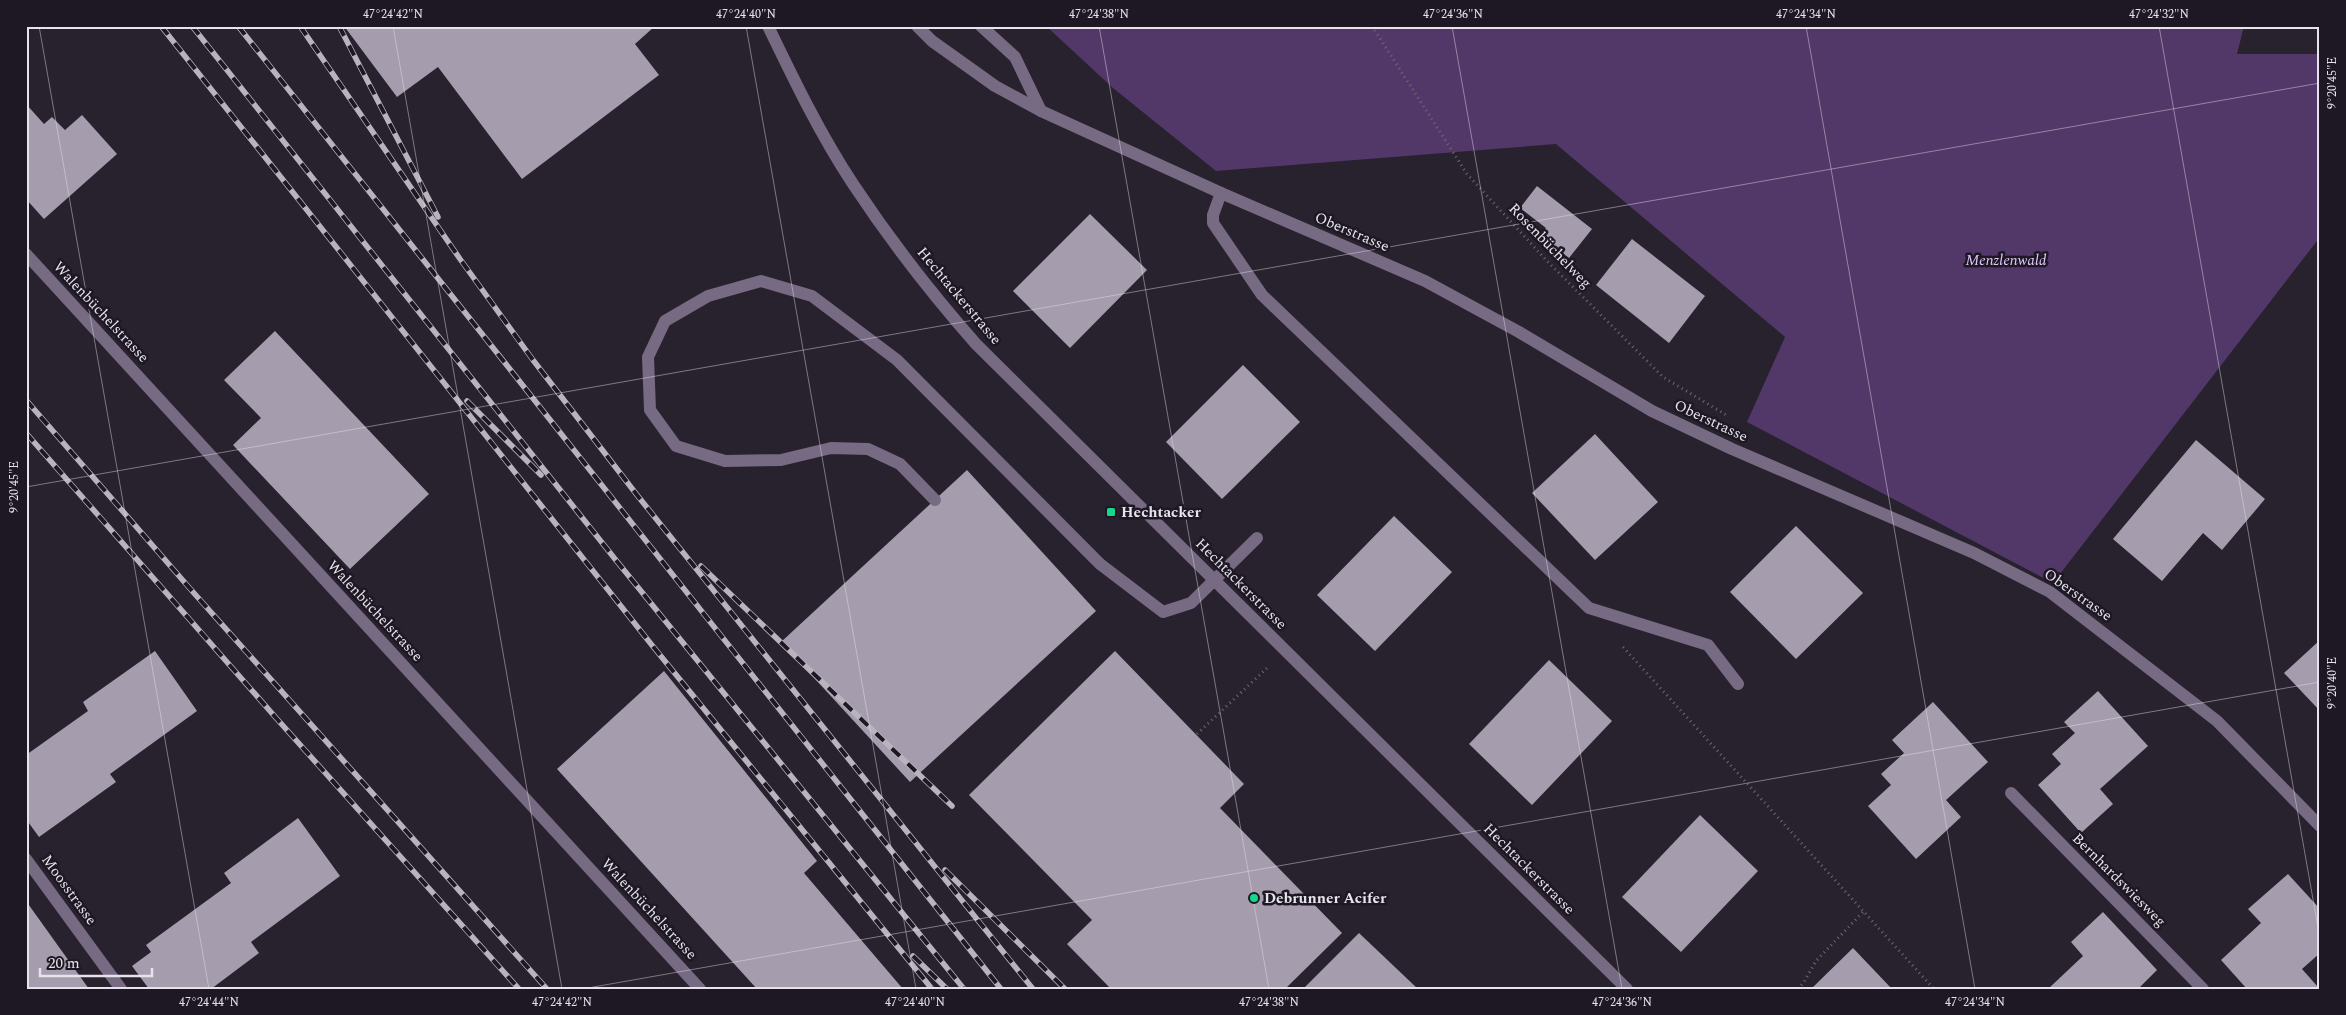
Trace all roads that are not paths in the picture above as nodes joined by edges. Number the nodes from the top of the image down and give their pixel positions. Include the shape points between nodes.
1 (768, 26) edge
2 (917, 26) edge
3 (981, 26) edge
4 (1041, 111) junction
5 (1221, 193) junction
6 (26, 254) edge
7 (935, 500) dead end
8 (1256, 538) dead end
9 (1214, 581) junction
10 (1738, 684) dead end
11 (2011, 794) dead end
12 (2320, 826) edge
13 (26, 859) edge
14 (121, 989) edge
15 (700, 989) edge
16 (1626, 989) edge
17 (2203, 989) edge

1 - 9 street, Hechtackerstrasse via 817,124 852,183 932,294 976,344
2 - 4 street, Oberstrasse via 932,41 995,86
3 - 4 street via 1015,57
4 - 5 street, Oberstrasse
5 - 10 street via 1213,223 1262,295 1589,608 1708,645
5 - 12 street, Oberstrasse via 1425,281 1652,411 1732,450 1974,553 2050,592 2217,720
6 - 15 street, Walenbüchelstrasse
7 - 9 street via 900,464 868,449 831,448 781,460 725,460 676,446 650,410 648,357 665,321 708,296 761,281 812,296 897,360 1100,564 1163,612 1191,603
8 - 9 street
9 - 16 street, Hechtackerstrasse
11 - 17 street, Bernhardswiesweg
13 - 14 street, Moosstrasse

